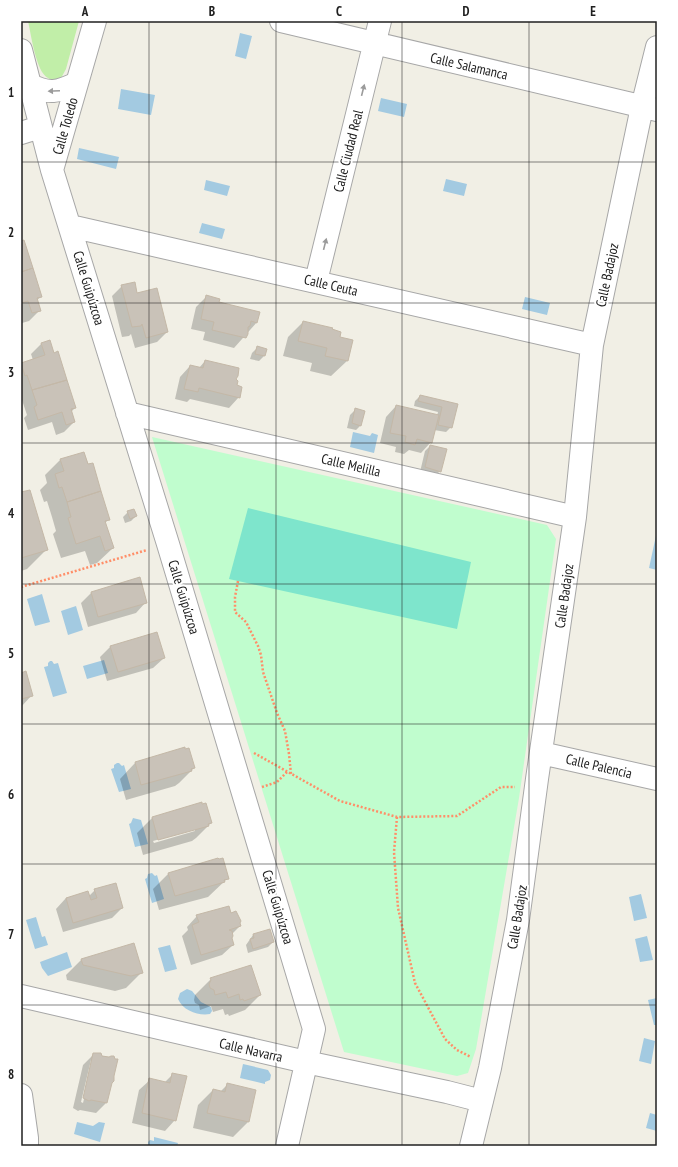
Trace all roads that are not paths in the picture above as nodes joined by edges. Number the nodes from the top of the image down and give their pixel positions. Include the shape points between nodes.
1 (95, 21) edge
2 (281, 21) edge
3 (380, 21) edge
4 (375, 44) junction
5 (657, 47) edge
6 (21, 50) edge
7 (78, 83) junction
8 (29, 84) junction
9 (650, 108) edge
10 (31, 130) edge
11 (52, 170) junction
12 (70, 226) junction
13 (316, 282) junction
14 (592, 345) junction
15 (127, 413) junction
16 (575, 517) junction
17 (541, 753) junction
18 (657, 780) edge
19 (21, 996) edge
20 (306, 1062) junction
21 (21, 1095) edge
22 (482, 1101) junction
23 (27, 1146) edge
24 (287, 1146) edge
25 (471, 1146) edge

1 - 7 street, Calle Toledo
2 - 4 street, Calle Salamanca
3 - 4 street, Calle Ciudad Real
4 - 9 street, Calle Salamanca
13 -> 4 street, Calle Ciudad Real
5 - 9 street, Calle Badajoz
6 - 8 street, Calle Guipúzcoa
7 -> 8 street, Calle Toledo via 50,92
7 - 11 street, Calle Toledo
8 - 10 street, Calle Guipúzcoa
9 - 14 street, Calle Badajoz
10 - 11 street, Calle Guipúzcoa
11 - 12 street, Calle Guipúzcoa
12 - 13 street, Calle Ceuta
12 - 15 street, Calle Guipúzcoa
13 - 14 street, Calle Ceuta
14 - 16 street, Calle Badajoz
15 - 16 street, Calle Melilla
15 - 20 street, Calle Guipúzcoa via 314,1029
16 - 17 street, Calle Badajoz
17 - 18 street, Calle Palencia
17 - 22 street, Calle Badajoz via 518,920
19 - 20 street, Calle Navarra
20 - 22 street, Calle Navarra
20 - 24 street, Calle Guipúzcoa
21 - 23 street
22 - 25 street, Calle Badajoz

